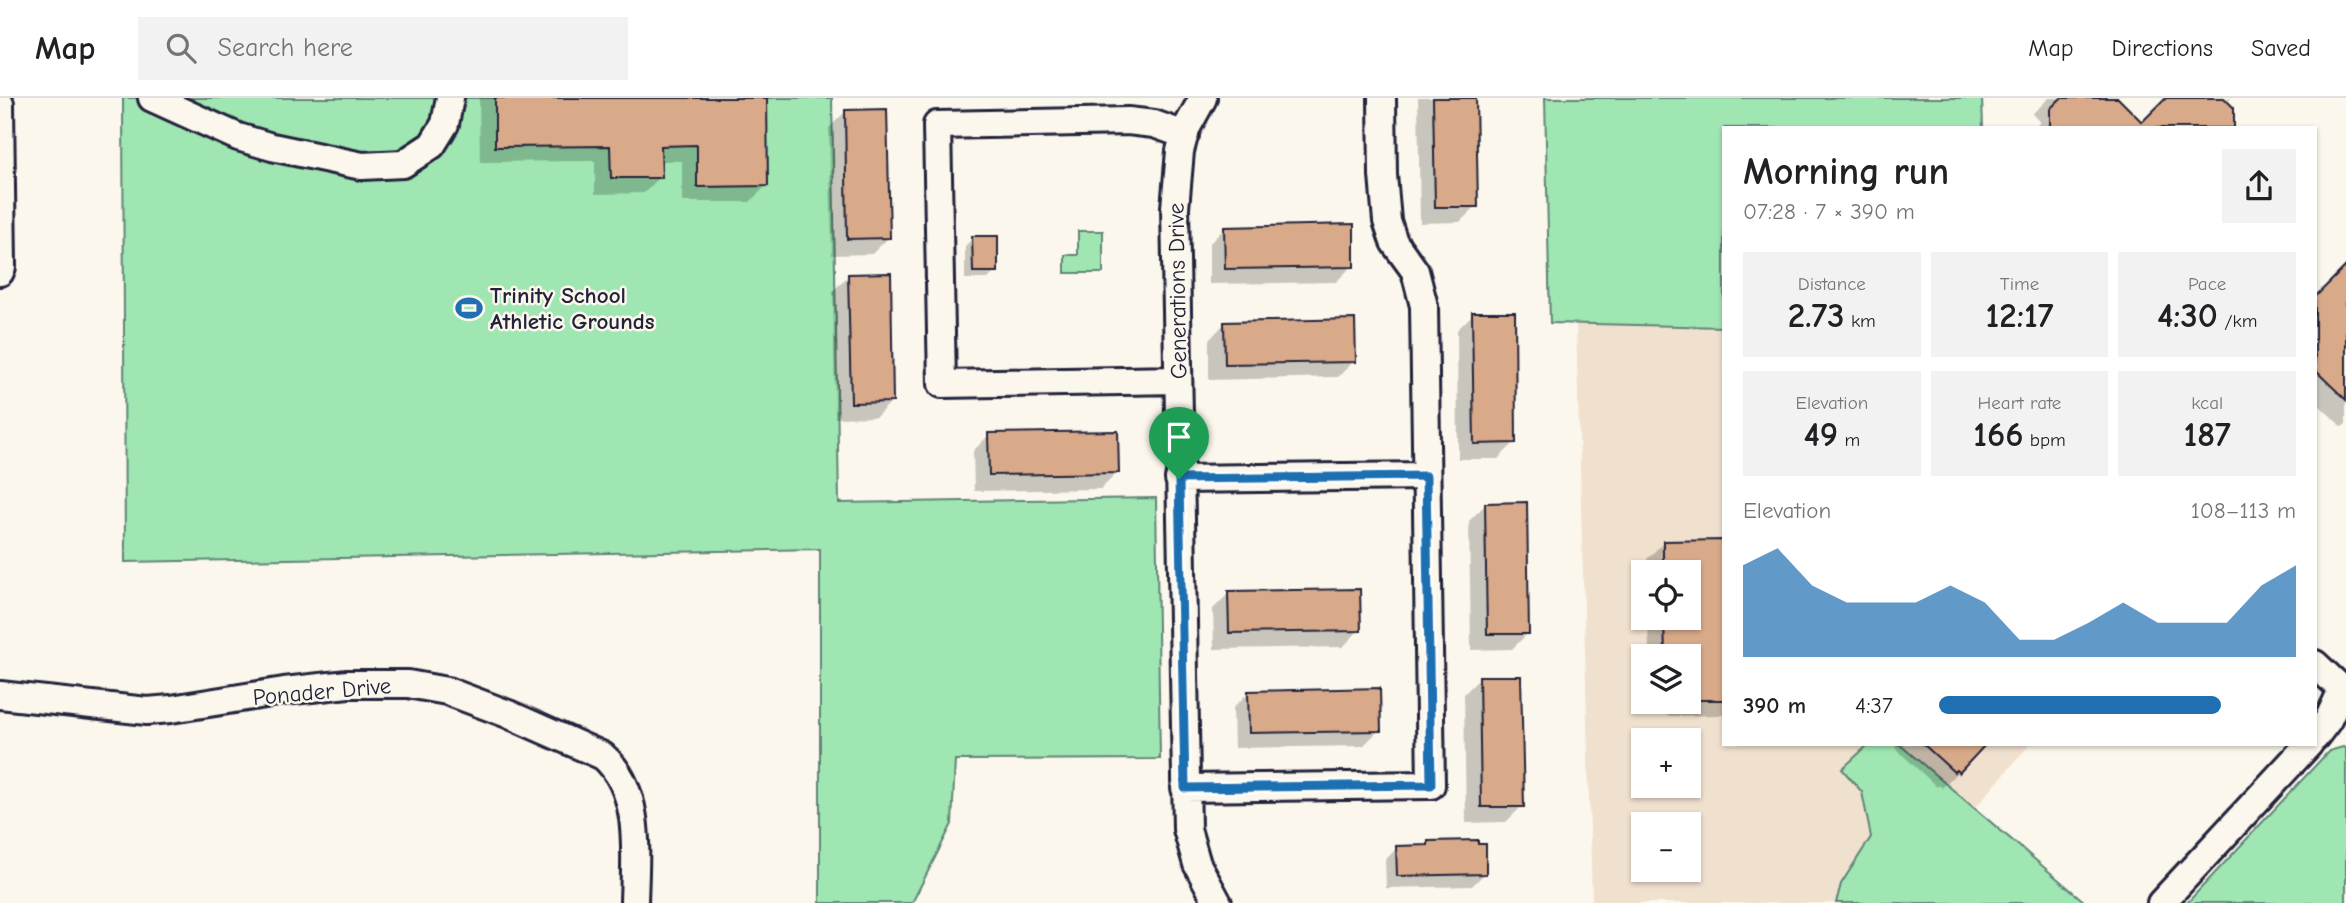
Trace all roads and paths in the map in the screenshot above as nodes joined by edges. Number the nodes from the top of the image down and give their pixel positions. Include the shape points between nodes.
1 (450, 98) edge
2 (1203, 98) edge
3 (1382, 98) edge
4 (156, 99) edge
5 (0, 104) edge
6 (1185, 135) junction
7 (0, 272) edge
8 (1178, 380) junction
9 (1426, 476) junction
10 (1179, 479) junction
11 (2317, 668) edge
12 (0, 695) edge
13 (2336, 701) edge
14 (2317, 734) edge
15 (2307, 746) edge
16 (1185, 788) junction
17 (634, 903) edge
18 (1217, 903) edge
19 (2161, 903) edge

1 - 4 street via 445,124 432,145 402,164 362,166 238,137
2 - 6 street, Generations Drive
3 - 9 street via 1387,221 1394,242 1415,271 1424,306
5 - 7 street
6 - 8 street, Generations Drive via 1175,208
6 - 8 street via 1128,121 937,125 943,384
8 - 10 street, Generations Drive
9 - 10 street
9 - 16 street via 1431,785
10 - 16 street, Generations Drive
11 - 13 street
12 - 17 street, Ponader Drive via 146,711 348,684 408,684 447,691 610,762 623,782 632,817
13 - 14 street
15 - 19 street
16 - 18 street, Generations Drive via 1188,830 1197,864

